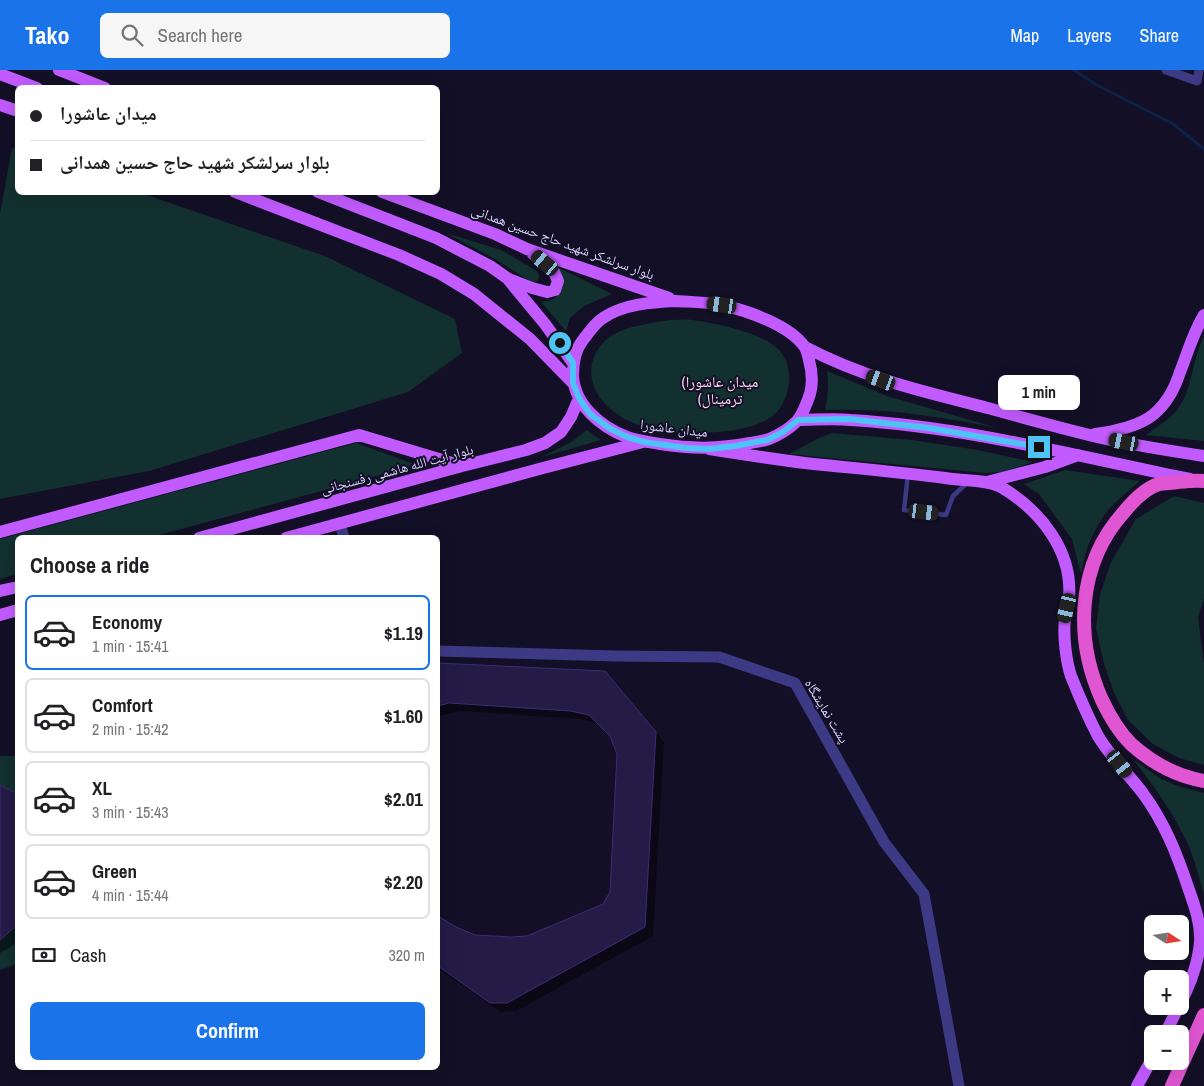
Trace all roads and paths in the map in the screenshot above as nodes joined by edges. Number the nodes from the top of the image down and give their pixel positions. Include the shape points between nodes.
1 (59, 70) edge
2 (1166, 70) edge
3 (1199, 70) edge
4 (0, 74) edge
5 (29, 85) edge
6 (97, 85) edge
7 (0, 105) edge
8 (15, 110) edge
9 (243, 195) edge
10 (326, 195) edge
11 (390, 195) edge
12 (527, 249) junction
13 (507, 278) junction
14 (676, 301) junction
15 (1204, 315) edge
16 (805, 347) junction
17 (573, 363) junction
18 (573, 383) junction
19 (579, 398) junction
20 (798, 420) junction
21 (1089, 434) junction
22 (644, 442) junction
23 (709, 449) junction
24 (1078, 455) junction
25 (1204, 456) edge
26 (462, 466) junction
27 (908, 473) junction
28 (969, 481) junction
29 (1200, 481) edge
30 (987, 482) junction
31 (333, 501) junction
32 (340, 523) junction
33 (0, 532) edge
34 (210, 535) edge
35 (297, 535) edge
36 (343, 535) edge
37 (15, 588) edge
38 (0, 592) edge
39 (15, 611) edge
40 (0, 615) edge
41 (440, 651) edge
42 (1204, 781) edge
43 (1189, 982) edge
44 (1204, 1015) edge
45 (1204, 1038) edge
46 (1146, 1070) edge
47 (959, 1086) edge
48 (1137, 1086) edge
49 (1174, 1086) edge

1 - 6 main road
2 - 3 street via 1196,81
4 - 5 main road
7 - 8 main road
9 - 18 main road via 441,274 474,294 530,339
10 - 13 main road via 436,238
11 - 12 main road, بلوار سرلشکر شهید حاج حسین همدانی
12 - 13 main road via 554,272 558,281 555,290 547,292
12 - 14 main road, بلوار سرلشکر شهید حاج حسین همدانی
13 - 17 main road
14 - 16 main road, میدان عاشورا via 722,305 747,312 777,324
14 - 17 main road, میدان عاشورا via 650,302 603,318 579,345
15 - 21 main road via 1192,337 1173,389 1158,410 1152,416 1119,430
16 - 20 main road, میدان عاشورا via 812,386
16 - 21 main road via 881,380
17 - 18 main road, میدان عاشورا
18 - 19 main road, میدان عاشورا
19 - 22 main road, میدان عاشورا via 590,414 609,428
19 - 26 main road, بلوار آیت الله هاشمی رفسنجانی via 561,432 545,443
20 - 23 main road, میدان عاشورا via 767,440
20 - 24 main road via 849,419 909,425
21 - 25 main road
22 - 23 main road, میدان عاشورا
22 - 32 main road
23 - 27 main road
24 - 29 main road
24 - 30 main road
26 - 31 main road, بلوار آیت الله هاشمی رفسنجانی
26 - 33 main road via 359,436
27 - 28 main road
27 - 28 lane via 904,510 946,515 953,496
28 - 30 main road
29 - 42 highway via 1152,487 1114,523 1094,560 1084,607 1084,626 1096,687 1119,730 1157,764 1176,774
30 - 43 main road via 1000,486 1026,504 1049,528 1064,558 1069,578 1064,640 1070,673 1099,737 1161,820 1177,854 1198,916 1200,940
31 - 32 main road
31 - 34 main road, بلوار آیت الله هاشمی رفسنجانی
32 - 35 main road
32 - 36 street
37 - 38 main road
39 - 40 main road
41 - 47 street, پشت نمایشگاه via 719,657 795,683 884,842 924,894
44 - 49 highway
45 - 49 highway
46 - 48 main road

